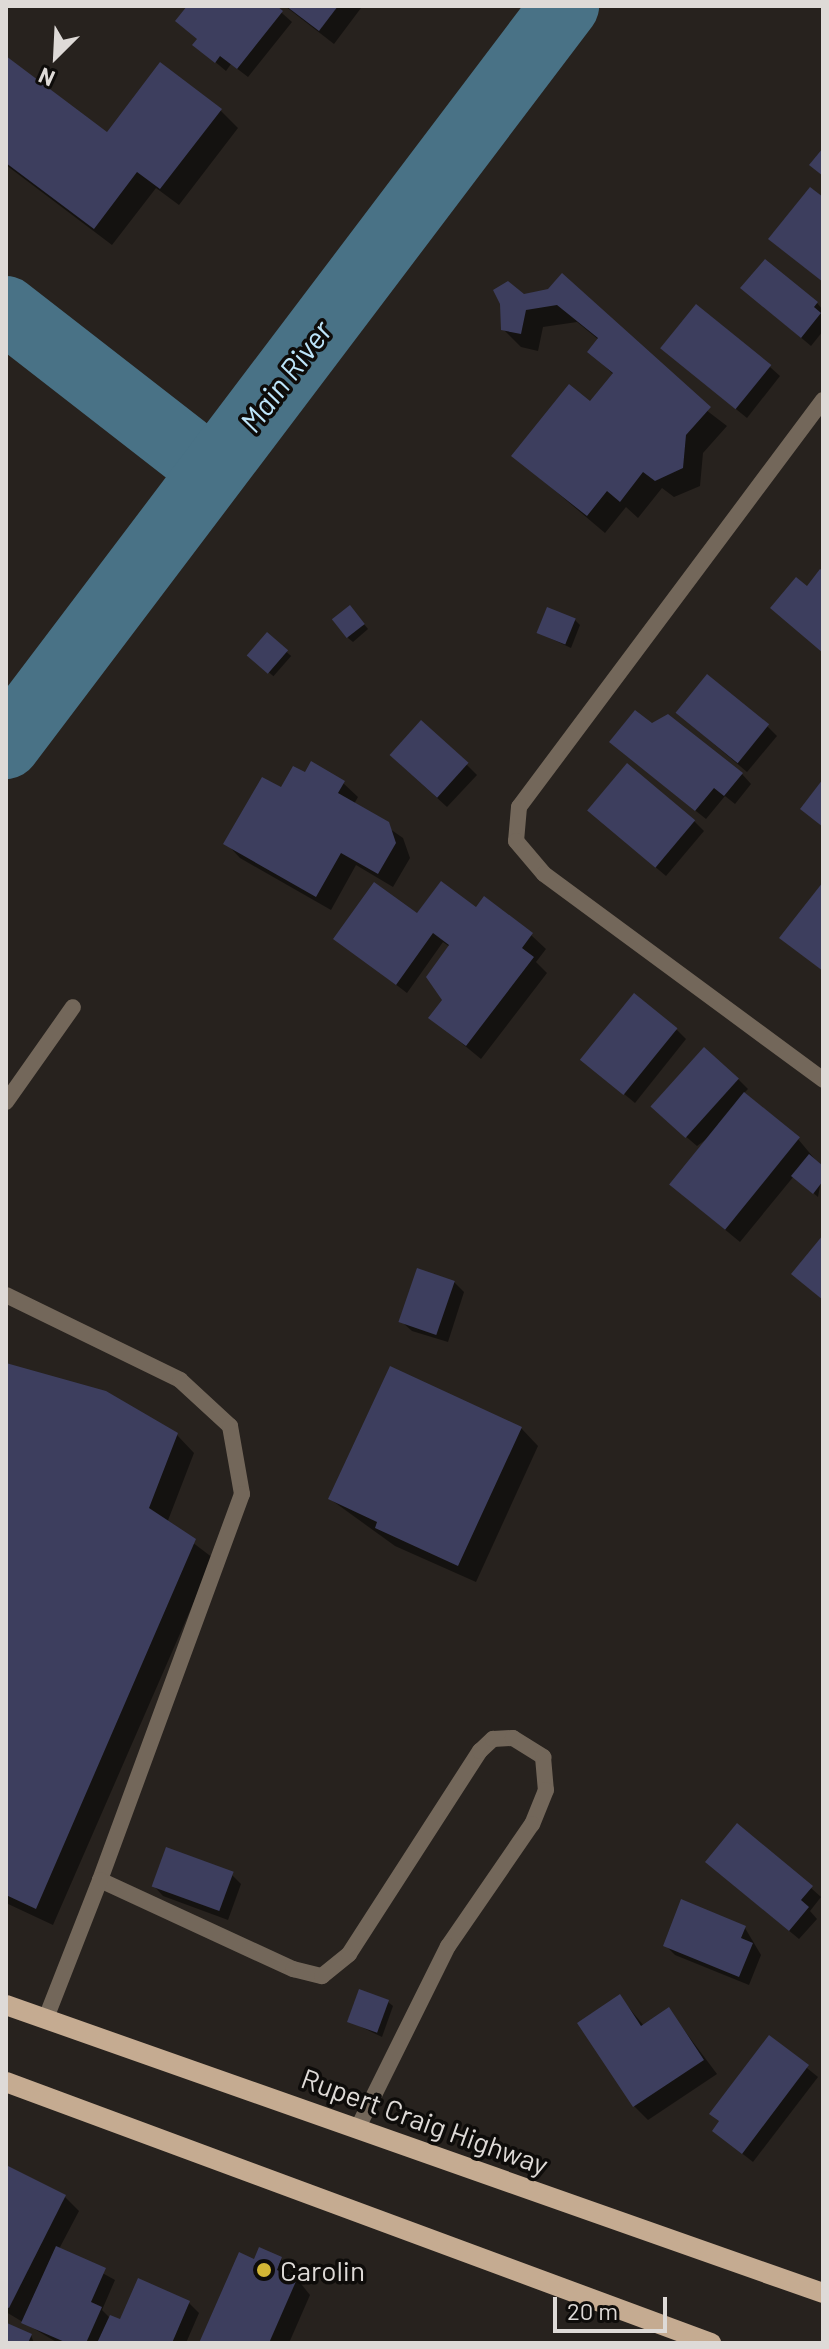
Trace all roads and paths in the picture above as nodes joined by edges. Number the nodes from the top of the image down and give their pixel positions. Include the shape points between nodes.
1 (823, 400) edge
2 (73, 1007) dead end
3 (822, 1078) edge
4 (6, 1102) edge
5 (6, 1295) edge
6 (100, 1880) junction
7 (6, 2005) edge
8 (46, 2018) junction
9 (6, 2082) edge
10 (358, 2127) junction
11 (823, 2293) edge
12 (711, 2343) edge

1 - 3 street via 519,807 516,841 544,874
2 - 4 street
5 - 6 street via 180,1380 230,1426 242,1494
6 - 8 street
6 - 10 street via 293,1969 322,1976 349,1954 480,1751 493,1739 513,1738 543,1757 546,1790 532,1824 448,1946
7 - 8 main road, Rupert Craig Highway
8 - 10 main road, Rupert Craig Highway
9 - 12 main road
10 - 11 main road, Rupert Craig Highway

